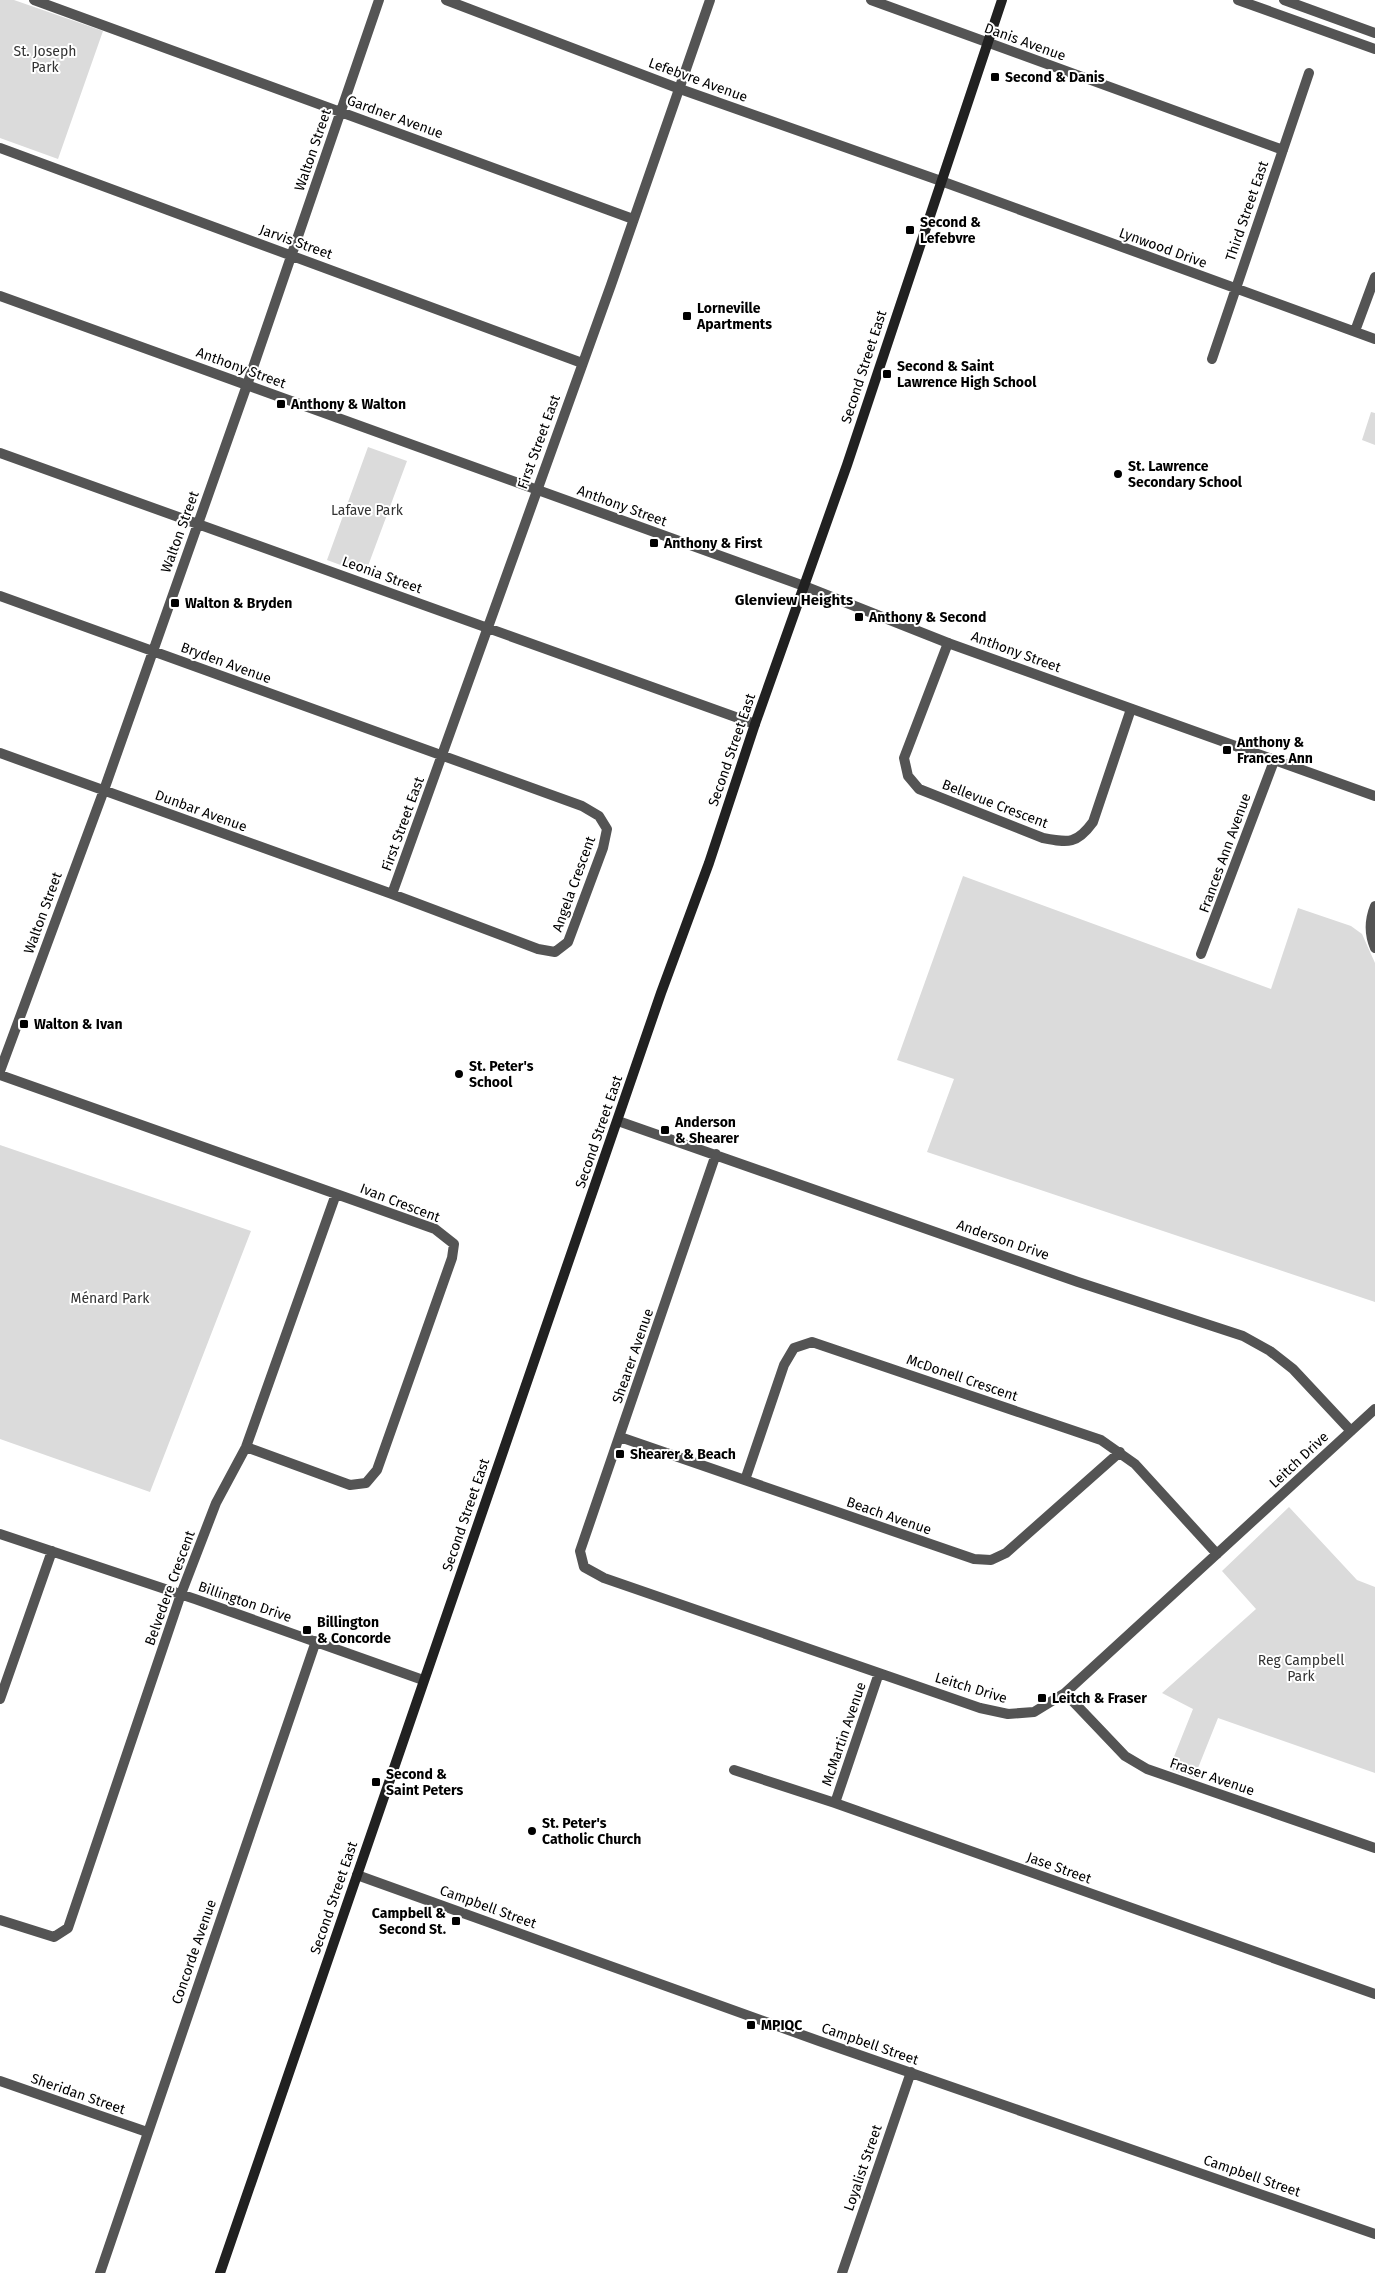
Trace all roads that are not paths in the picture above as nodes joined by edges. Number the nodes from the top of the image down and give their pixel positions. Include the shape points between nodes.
1 (34, 0) edge
2 (379, 0) edge
3 (446, 0) edge
4 (710, 0) edge
5 (871, 0) edge
6 (1002, 0) edge
7 (1238, 0) edge
8 (1284, 0) edge
9 (1375, 33) edge
10 (987, 43) junction
11 (1375, 49) edge
12 (1309, 73) dead end
13 (680, 88) junction
14 (340, 112) junction
15 (0, 148) edge
16 (1283, 150) junction
17 (942, 181) junction
18 (633, 219) junction
19 (292, 255) junction
20 (1375, 277) edge
21 (1235, 289) junction
22 (0, 296) edge
23 (1355, 332) junction
24 (1375, 339) edge
25 (1212, 359) dead end
26 (582, 363) junction
27 (247, 385) junction
28 (0, 453) edge
29 (537, 490) junction
30 (197, 523) junction
31 (804, 586) junction
32 (0, 596) edge
33 (487, 628) junction
34 (948, 643) junction
35 (152, 651) junction
36 (1131, 709) junction
37 (755, 724) junction
38 (0, 753) edge
39 (442, 756) junction
40 (1274, 761) junction
41 (104, 790) junction
42 (1375, 796) edge
43 (392, 894) junction
44 (1375, 906) edge
45 (1375, 948) edge
46 (1201, 954) dead end
47 (0, 1071) edge
48 (0, 1076) edge
49 (618, 1121) junction
50 (716, 1154) junction
51 (336, 1194) junction
52 (1375, 1409) edge
53 (1352, 1431) junction
54 (620, 1437) junction
55 (246, 1447) junction
56 (1120, 1452) junction
57 (745, 1480) junction
58 (0, 1534) edge
59 (52, 1551) junction
60 (1217, 1554) junction
61 (584, 1568) joint
62 (181, 1594) junction
63 (316, 1641) junction
64 (879, 1673) junction
65 (424, 1680) junction
66 (1065, 1693) junction
67 (0, 1699) edge
68 (734, 1770) dead end
69 (834, 1803) junction
70 (1375, 1848) edge
71 (357, 1875) junction
72 (0, 1920) edge
73 (1375, 1994) edge
74 (911, 2072) junction
75 (0, 2081) edge
76 (146, 2132) junction
77 (1375, 2234) edge
78 (100, 2273) edge
79 (220, 2273) edge
80 (842, 2273) edge

1 - 14 street, Gardner Avenue
2 - 14 street, Walton Street
3 - 13 street, Lefebvre Avenue
4 - 13 street, First Street East
5 - 10 street, Danis Avenue
6 - 10 main road, Second Street East
7 - 11 street
8 - 9 street
10 - 16 street, Danis Avenue
10 - 17 main road, Second Street East
12 - 16 street, Third Street East
13 - 17 street, Lefebvre Avenue
13 - 18 street, First Street East
14 - 18 street, Gardner Avenue
14 - 19 street, Walton Street
15 - 19 street, Jarvis Street
16 - 21 street, Third Street East
17 - 21 street, Lynwood Drive
17 - 31 main road, Second Street East
18 - 26 street, First Street East
19 - 26 street, Jarvis Street
19 - 27 street, Walton Street
20 - 23 street
21 - 23 street, Lynwood Drive
21 - 25 street, Third Street East
22 - 27 street, Anthony Street
23 - 24 street, Lynwood Drive
26 - 29 street, First Street East
27 - 29 street, Anthony Street
27 - 30 street, Walton Street
28 - 30 street, Leonia Street
29 - 31 street, Anthony Street
29 - 33 street, First Street East
30 - 33 street, Leonia Street
30 - 35 street, Walton Street
31 - 34 street, Anthony Street
31 - 37 main road, Second Street East
32 - 35 street, Bryden Avenue
33 - 37 street, Leonia Street
33 - 39 street, First Street East
34 - 36 street, Anthony Street
34 - 36 street, Bellevue Crescent via 904,758 908,776 919,789 1043,838 1064,842 1082,838 1093,822
35 - 39 street, Bryden Avenue
35 - 41 street, Walton Street
36 - 40 street, Anthony Street
37 - 49 main road, Second Street East
38 - 41 street, Dunbar Avenue
39 - 43 street, First Street East
39 - 43 street, Angela Crescent via 582,806 599,816 607,829 603,848 568,942 555,952 538,949
40 - 42 street, Anthony Street
40 - 46 street, Frances Ann Avenue
41 - 43 street, Dunbar Avenue
41 - 47 street, Walton Street
44 - 45 street via 1370,936
48 - 51 street, Ivan Crescent
49 - 50 street, Anderson Drive
49 - 65 main road, Second Street East
50 - 53 street, Anderson Drive via 1078,1282 1242,1336 1270,1351 1293,1369
50 - 54 street, Shearer Avenue
51 - 55 street, Belvedere Crescent
51 - 55 street, Ivan Crescent via 435,1229 454,1244 452,1258 377,1470 366,1483 350,1485
52 - 53 street, Leitch Drive
53 - 60 street, Leitch Drive
54 - 57 street, Beach Avenue
54 - 61 street, Shearer Avenue via 580,1551
55 - 62 street, Belvedere Crescent via 216,1503
56 - 57 street, Beach Avenue via 1006,1553 991,1560 974,1559
56 - 57 street, McDonell Crescent via 1102,1440 812,1342 794,1348 784,1365
56 - 60 street, McDonell Crescent via 1135,1464
58 - 59 street, Billington Drive
59 - 62 street, Billington Drive
59 - 67 street
60 - 66 street, Leitch Drive
61 - 64 street, Leitch Drive via 604,1578
62 - 63 street, Billington Drive
62 - 72 street, Belvedere Crescent via 68,1928 54,1937
63 - 65 street, Billington Drive
63 - 76 street, Concorde Avenue
64 - 66 street, Leitch Drive via 980,1708 1008,1714 1034,1712
64 - 69 street, McMartin Avenue
65 - 71 main road, Second Street East
66 - 70 street, Fraser Avenue via 1125,1756 1147,1769
68 - 69 street, Jase Street
69 - 73 street, Jase Street
71 - 74 street, Campbell Street
71 - 79 main road, Second Street East
74 - 77 street, Campbell Street
74 - 80 street, Loyalist Street
75 - 76 street, Sheridan Street
76 - 78 street, Concorde Avenue

